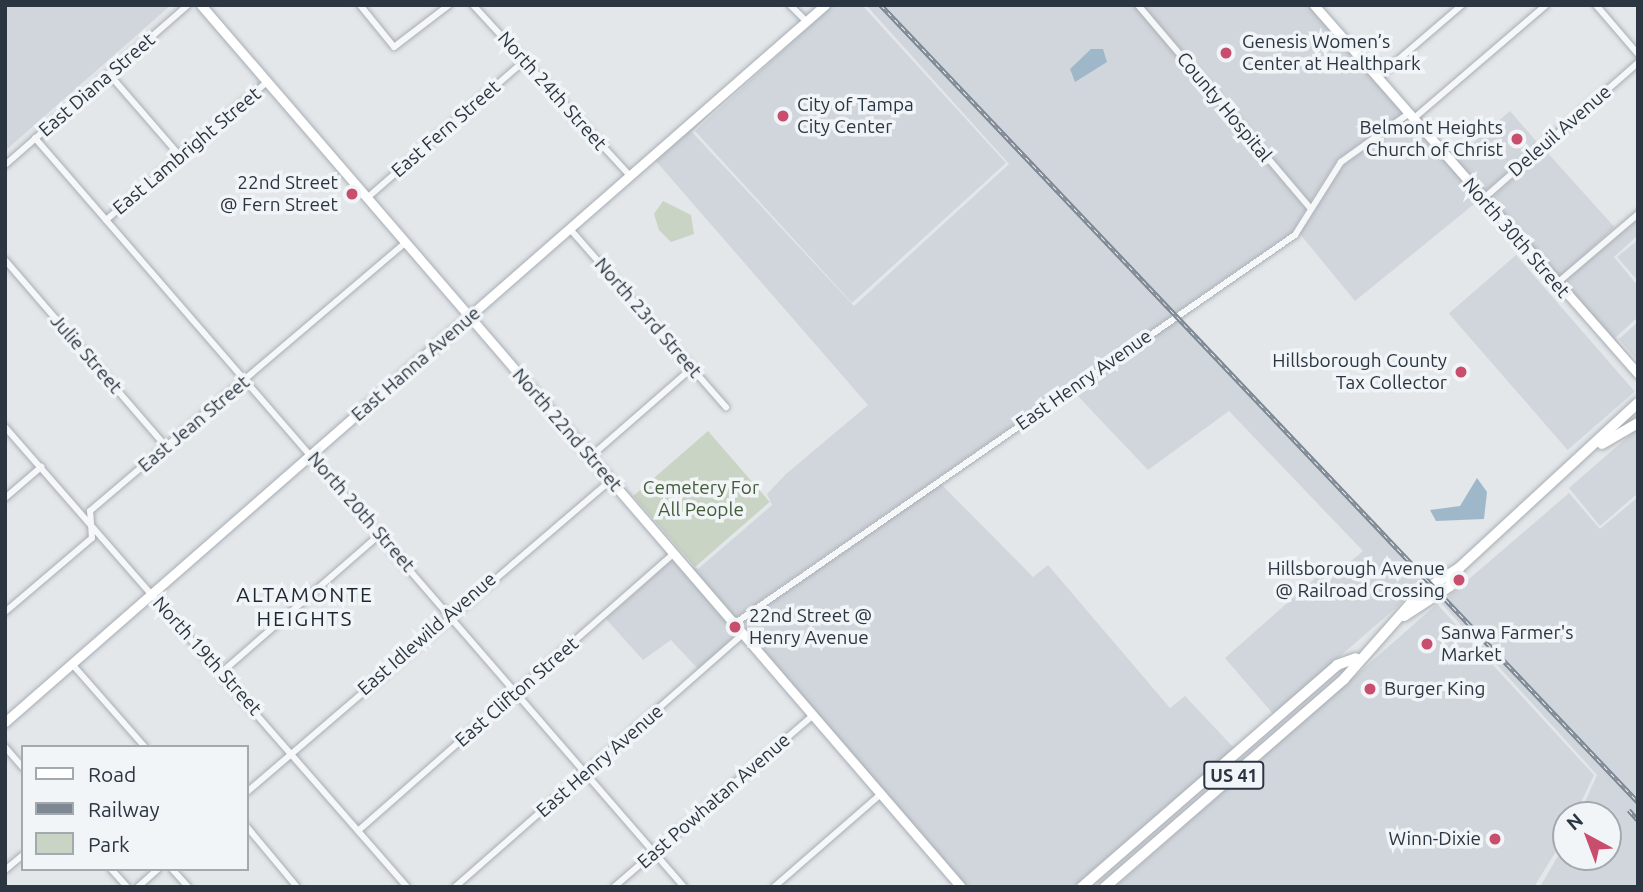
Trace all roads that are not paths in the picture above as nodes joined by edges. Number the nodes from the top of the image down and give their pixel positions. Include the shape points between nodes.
1 (188, 5) edge
2 (201, 5) edge
3 (360, 5) edge
4 (449, 5) edge
5 (473, 5) edge
6 (790, 5) edge
7 (825, 5) edge
8 (1138, 5) edge
9 (1314, 5) edge
10 (1462, 5) edge
11 (1546, 5) edge
12 (1596, 5) edge
13 (807, 22) junction
14 (1638, 54) edge
15 (525, 60) junction
16 (1638, 63) edge
17 (109, 74) junction
18 (1377, 78) junction
19 (267, 82) junction
20 (1411, 117) junction
21 (36, 138) junction
22 (180, 156) junction
23 (5, 164) edge
24 (630, 176) junction
25 (367, 198) junction
26 (1483, 199) junction
27 (1310, 208) junction
28 (1638, 214) edge
29 (106, 220) junction
30 (570, 229) junction
31 (405, 243) junction
32 (5, 260) edge
33 (1556, 284) junction
34 (470, 317) junction
35 (692, 369) junction
36 (1638, 374) edge
37 (245, 381) junction
38 (1638, 403) edge
39 (726, 407) dead end
40 (1638, 423) edge
41 (5, 427) edge
42 (167, 448) junction
43 (1593, 450) junction
44 (312, 455) junction
45 (590, 457) junction
46 (41, 467) junction
47 (610, 481) junction
48 (5, 498) edge
49 (90, 524) junction
50 (380, 534) junction
51 (674, 554) junction
52 (1460, 568) junction
53 (152, 595) junction
54 (5, 612) edge
55 (449, 613) junction
56 (1404, 616) junction
57 (734, 624) junction
58 (744, 634) junction
59 (1356, 658) junction
60 (72, 664) junction
61 (222, 672) junction
62 (517, 692) junction
63 (813, 715) junction
64 (5, 722) edge
65 (143, 745) edge
66 (5, 747) edge
67 (293, 751) junction
68 (21, 766) edge
69 (586, 773) junction
70 (248, 791) edge
71 (881, 794) junction
72 (248, 828) edge
73 (359, 830) junction
74 (654, 852) junction
75 (21, 858) edge
76 (5, 870) edge
77 (113, 871) edge
78 (156, 871) edge
79 (174, 871) edge
80 (127, 887) edge
81 (138, 887) edge
82 (188, 887) edge
83 (297, 887) edge
84 (407, 887) edge
85 (456, 887) edge
86 (614, 887) edge
87 (684, 887) edge
88 (774, 887) edge
89 (961, 887) edge
90 (1082, 887) edge
91 (1105, 887) edge

1 - 17 street, East Diana Street
2 - 19 street, North 22nd Street
3 - 4 street via 394,47
5 - 15 street, North 24th Street
6 - 13 street
7 - 13 street, East Hanna Avenue
8 - 27 street, County Hospital
9 - 18 street, North 30th Street
10 - 18 street
11 - 20 street
12 - 14 street
13 - 24 street, East Hanna Avenue
15 - 24 street, North 24th Street
15 - 25 street, East Fern Street
16 - 26 street, Deleuil Avenue
17 - 21 street, East Diana Street
17 - 22 street
18 - 20 street, North 30th Street
19 - 22 street, East Lambright Street
19 - 25 street, North 22nd Street
20 - 26 street, North 30th Street
20 - 27 street, East Henry Avenue via 1341,162
21 - 23 street, East Diana Street
21 - 29 street, North 20th Street
22 - 29 street, East Lambright Street
24 - 30 street, East Hanna Avenue
25 - 31 street, North 22nd Street
26 - 33 street, North 30th Street
27 - 57 street, East Henry Avenue via 1295,234
28 - 33 street
29 - 37 street, North 20th Street
30 - 34 street, East Hanna Avenue
30 - 35 street, North 23rd Street
31 - 34 street, North 22nd Street
31 - 37 street, East Jean Street
32 - 42 street, Julie Street
33 - 36 street, North 30th Street
34 - 44 street, East Hanna Avenue
34 - 45 street, North 22nd Street
35 - 39 street, North 23rd Street
35 - 45 street
37 - 42 street, East Jean Street
37 - 44 street, North 20th Street
38 - 43 main road, US 41
40 - 43 main road, US 41
41 - 46 street, North 19th Street
42 - 49 street, East Jean Street via 90,511
43 - 52 main road, US 41
44 - 50 street, North 20th Street
44 - 53 street, East Hanna Avenue
45 - 47 street, North 22nd Street
46 - 48 street
46 - 49 street, North 19th Street
47 - 51 street, North 22nd Street
47 - 55 street, East Idlewild Avenue
49 - 53 street, North 19th Street
49 - 54 street, East Jean Street via 92,538
50 - 55 street, North 20th Street
50 - 61 street
51 - 57 street, North 22nd Street
51 - 62 street, East Clifton Street
52 - 56 main road, US 41 via 1420,593
52 - 56 main road, US 41 via 1441,594
53 - 60 street, East Hanna Avenue
53 - 61 street, North 19th Street
55 - 62 street, North 20th Street
55 - 67 street, East Idlewild Avenue
56 - 59 main road, US 41
57 - 58 street, North 22nd Street
58 - 63 street, North 22nd Street
58 - 69 street, East Henry Avenue
59 - 90 main road, US 41 via 1337,664
59 - 91 main road, US 41 via 1344,679
60 - 64 street, East Hanna Avenue
60 - 65 street
61 - 67 street, North 19th Street
62 - 69 street, North 20th Street
62 - 73 street, East Clifton Street
63 - 71 street, North 22nd Street
63 - 74 street, East Powhatan Avenue
66 - 68 street
67 - 70 street, East Idlewild Avenue
67 - 73 street, North 19th Street
69 - 74 street, North 20th Street
69 - 85 street, East Henry Avenue
71 - 88 street
71 - 89 street, North 22nd Street
72 - 83 street
73 - 84 street, North 19th Street
74 - 86 street, East Powhatan Avenue
74 - 87 street, North 20th Street
75 - 76 street
77 - 80 street
78 - 81 street
79 - 82 street

